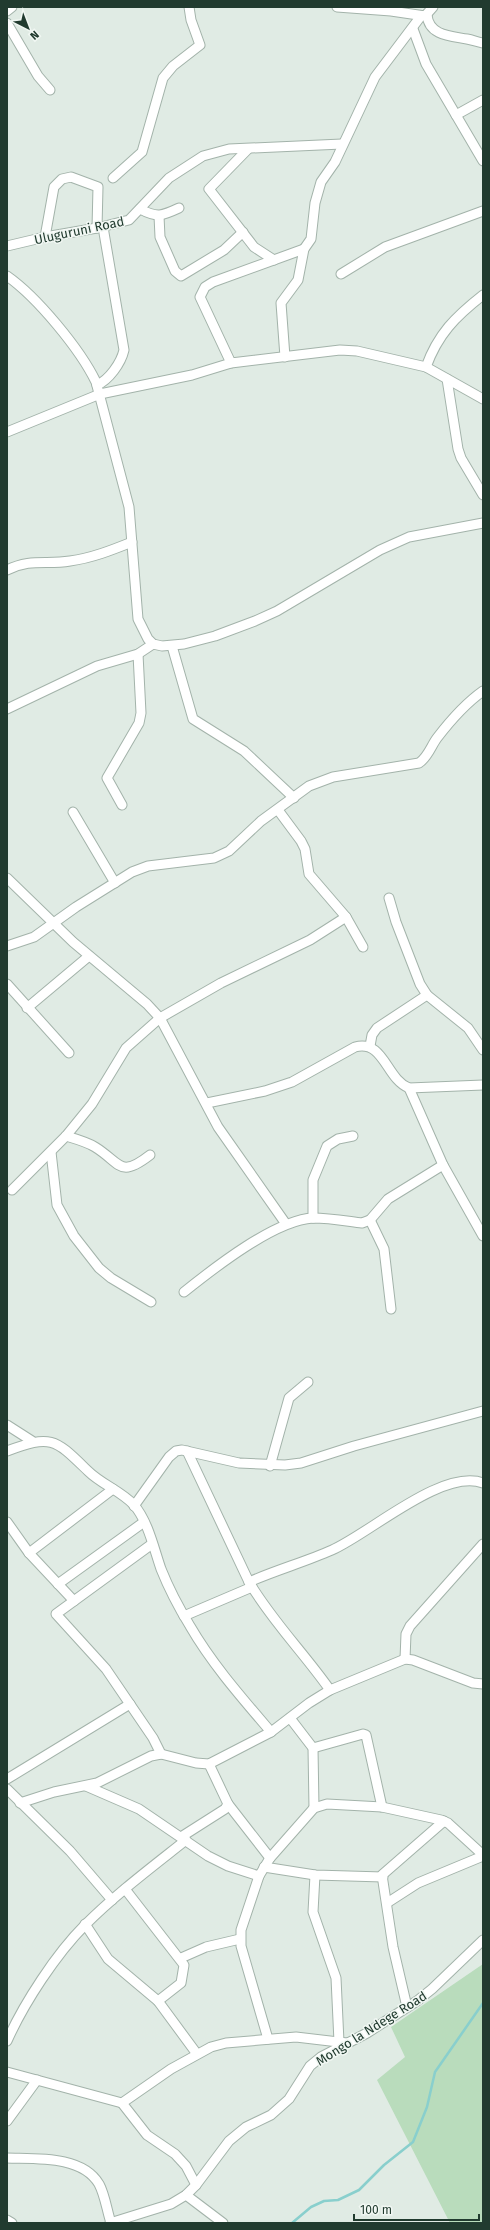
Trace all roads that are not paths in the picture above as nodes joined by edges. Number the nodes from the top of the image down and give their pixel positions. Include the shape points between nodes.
1 (12, 7) edge
2 (189, 7) edge
3 (338, 7) edge
4 (433, 7) edge
5 (388, 9) edge
6 (7, 11) edge
7 (424, 16) junction
8 (7, 23) edge
9 (413, 28) junction
10 (483, 42) edge
11 (50, 90) dead end
12 (483, 100) edge
13 (456, 115) junction
14 (342, 144) junction
15 (248, 149) junction
16 (483, 161) edge
17 (113, 178) dead end
18 (179, 208) dead end
19 (140, 209) junction
20 (483, 211) edge
21 (159, 216) junction
22 (100, 228) junction
23 (242, 232) junction
24 (45, 237) junction
25 (7, 246) edge
26 (304, 249) junction
27 (274, 260) junction
28 (341, 274) dead end
29 (7, 276) edge
30 (483, 295) edge
31 (285, 357) junction
32 (231, 363) junction
33 (426, 367) junction
34 (446, 379) junction
35 (97, 385) junction
36 (100, 394) junction
37 (483, 400) edge
38 (7, 432) edge
39 (483, 495) edge
40 (483, 523) edge
41 (132, 542) junction
42 (7, 570) edge
43 (153, 644) junction
44 (172, 646) junction
45 (138, 654) junction
46 (483, 691) edge
47 (7, 709) edge
48 (294, 798) junction
49 (122, 805) dead end
50 (278, 810) junction
51 (73, 812) dead end
52 (7, 878) edge
53 (115, 883) junction
54 (389, 898) dead end
55 (346, 916) junction
56 (53, 922) junction
57 (7, 946) edge
58 (363, 947) dead end
59 (89, 956) junction
60 (7, 984) edge
61 (427, 995) junction
62 (27, 1008) junction
63 (160, 1018) junction
64 (370, 1046) junction
65 (483, 1050) edge
66 (69, 1053) dead end
67 (483, 1085) edge
68 (408, 1088) junction
69 (207, 1103) junction
70 (66, 1136) junction
71 (353, 1136) dead end
72 (51, 1152) junction
73 (150, 1155) dead end
74 (443, 1165) junction
75 (12, 1190) dead end
76 (313, 1218) junction
77 (370, 1220) junction
78 (286, 1224) junction
79 (483, 1236) edge
80 (184, 1292) dead end
81 (151, 1302) dead end
82 (391, 1309) dead end
83 (308, 1382) dead end
84 (483, 1411) edge
85 (7, 1425) edge
86 (32, 1441) junction
87 (7, 1451) edge
88 (187, 1451) junction
89 (270, 1466) junction
90 (483, 1483) edge
91 (113, 1489) junction
92 (134, 1506) junction
93 (7, 1522) edge
94 (144, 1522) junction
95 (152, 1544) junction
96 (483, 1544) edge
97 (29, 1553) junction
98 (58, 1584) junction
99 (250, 1585) junction
100 (74, 1601) junction
101 (184, 1616) junction
102 (405, 1659) junction
103 (483, 1684) edge
104 (330, 1690) junction
105 (130, 1704) junction
106 (290, 1718) junction
107 (271, 1732) junction
108 (313, 1748) junction
109 (161, 1754) junction
110 (209, 1764) junction
111 (7, 1779) edge
112 (86, 1786) junction
113 (7, 1789) edge
114 (20, 1803) junction
115 (228, 1804) junction
116 (314, 1808) junction
117 (382, 1808) junction
118 (444, 1821) junction
119 (184, 1839) junction
120 (483, 1856) edge
121 (270, 1858) junction
122 (264, 1867) junction
123 (315, 1875) junction
124 (258, 1876) junction
125 (383, 1877) junction
126 (125, 1889) junction
127 (112, 1900) junction
128 (387, 1903) junction
129 (85, 1924) junction
130 (240, 1939) junction
131 (483, 1940) edge
132 (181, 1958) junction
133 (158, 2001) junction
134 (407, 2007) junction
135 (268, 2038) junction
136 (7, 2041) edge
137 (343, 2043) junction
138 (197, 2054) junction
139 (7, 2072) edge
140 (36, 2080) junction
141 (122, 2103) junction
142 (7, 2121) edge
143 (7, 2158) edge
144 (196, 2185) junction
145 (186, 2195) junction
146 (7, 2220) edge
147 (218, 2221) edge
148 (12, 2223) edge
149 (110, 2223) edge

1 - 6 street
2 - 17 street via 200,45 173,66 163,78 142,152
3 - 5 street
4 - 7 street
5 - 7 street
7 - 9 street
7 - 10 street via 434,30 450,36
8 - 11 street via 38,76
9 - 13 street via 426,64
9 - 14 street via 376,77
12 - 13 street
13 - 16 street
14 - 15 street, Uluguruni Road
14 - 26 street via 318,190 311,239
15 - 19 street, Uluguruni Road via 229,149 203,156 170,178
15 - 23 street via 209,189
18 - 21 street
19 - 21 street
19 - 22 street, Uluguruni Road via 129,220
20 - 28 street via 385,247
21 - 23 street via 160,237 175,271 181,276 219,254
22 - 24 street, Uluguruni Road
22 - 24 street via 98,187 71,176 54,187
22 - 35 street via 124,350 122,358 104,382
23 - 27 street via 254,247
24 - 25 street, Uluguruni Road
26 - 27 street
26 - 31 street via 298,280 281,303
27 - 32 street via 213,282 202,291 200,297
29 - 35 street via 23,289 72,343 89,367
30 - 33 street via 446,328 436,343
31 - 32 street
31 - 33 street via 340,350 357,351
32 - 36 street
33 - 34 street
34 - 37 street
34 - 39 street via 458,449
35 - 36 street
36 - 38 street
36 - 41 street via 129,507
40 - 44 street via 409,537 380,550 255,621 215,636
41 - 42 street via 84,559 69,562 34,561
41 - 43 street via 138,619 142,631
43 - 44 street
43 - 45 street
44 - 48 street via 192,719 244,751
45 - 47 street via 97,666
45 - 49 street via 141,713 139,723 107,778
46 - 48 street via 453,719 423,760 333,777 309,786
48 - 50 street
50 - 53 street via 224,854 214,858 148,866
50 - 55 street via 305,849 309,874
51 - 53 street
52 - 56 street
53 - 56 street
54 - 61 street via 420,984
55 - 58 street
55 - 63 street via 310,940 221,983
56 - 57 street via 34,937
56 - 59 street
59 - 62 street
59 - 63 street
60 - 62 street
61 - 64 street via 377,1028 372,1035
61 - 65 street via 468,1028
62 - 66 street
63 - 69 street
63 - 70 street via 126,1048 92,1104
64 - 68 street
64 - 69 street via 355,1047 292,1082 265,1091
67 - 68 street
68 - 74 street
69 - 78 street via 233,1150
70 - 72 street
70 - 73 street via 94,1146 124,1168 135,1166
71 - 76 street via 338,1139 327,1146 313,1180
72 - 75 street
72 - 81 street via 57,1205 74,1236 99,1268 124,1287
74 - 77 street via 388,1199
74 - 79 street
76 - 77 street via 362,1223
76 - 78 street
77 - 82 street via 384,1249
78 - 80 street via 211,1270
83 - 89 street via 289,1398
84 - 89 street via 301,1463
85 - 86 street
86 - 87 street
86 - 91 street via 59,1444 76,1457 88,1471
88 - 89 street via 239,1463
88 - 92 street via 176,1451 169,1457
88 - 99 street
90 - 99 street via 471,1481 436,1490 411,1502 335,1548
91 - 92 street
91 - 97 street
92 - 94 street
93 - 97 street
94 - 95 street
94 - 98 street
95 - 100 street
95 - 101 street
96 - 102 street via 410,1626 406,1634
97 - 98 street
98 - 100 street
99 - 101 street
99 - 104 street via 272,1618 306,1657
100 - 105 street via 56,1612 57,1616 106,1669
101 - 107 street via 200,1643
102 - 103 street via 473,1683
102 - 104 street
104 - 106 street
105 - 109 street
105 - 111 street
106 - 107 street
106 - 108 street
107 - 110 street
108 - 116 street
108 - 117 street via 366,1735
109 - 110 street
109 - 112 street via 141,1760
110 - 115 street
112 - 114 street via 54,1792
112 - 119 street via 140,1809
113 - 114 street
114 - 127 street via 70,1851
115 - 119 street via 225,1809
115 - 121 street
116 - 117 street via 327,1804
116 - 121 street
117 - 118 street
118 - 120 street
118 - 125 street via 387,1869
119 - 124 street via 228,1866
119 - 126 street
120 - 128 street via 418,1882
121 - 122 street
122 - 123 street
122 - 124 street
123 - 125 street
123 - 137 street via 313,1912 336,1978
124 - 130 street
125 - 128 street
126 - 127 street
126 - 132 street
127 - 129 street
128 - 134 street via 393,1947
129 - 133 street via 108,1959
129 - 136 street via 56,1959
130 - 132 street via 206,1947
130 - 135 street
131 - 134 street, Mongo la Ndege Road via 432,1989
132 - 133 street via 184,1965 181,1983
133 - 138 street
134 - 137 street, Mongo la Ndege Road via 368,2033
135 - 137 street via 296,2037
135 - 138 street via 226,2043
137 - 144 street, Mongo la Ndege Road via 310,2066 289,2099 271,2115 246,2127 229,2141
138 - 141 street
139 - 140 street
140 - 141 street
140 - 142 street
141 - 144 street via 147,2135 175,2154 186,2166
143 - 149 street via 50,2158 84,2171 98,2184
144 - 145 street, Mongo la Ndege Road
145 - 147 street
145 - 149 street, Mongo la Ndege Road via 171,2204
146 - 148 street

